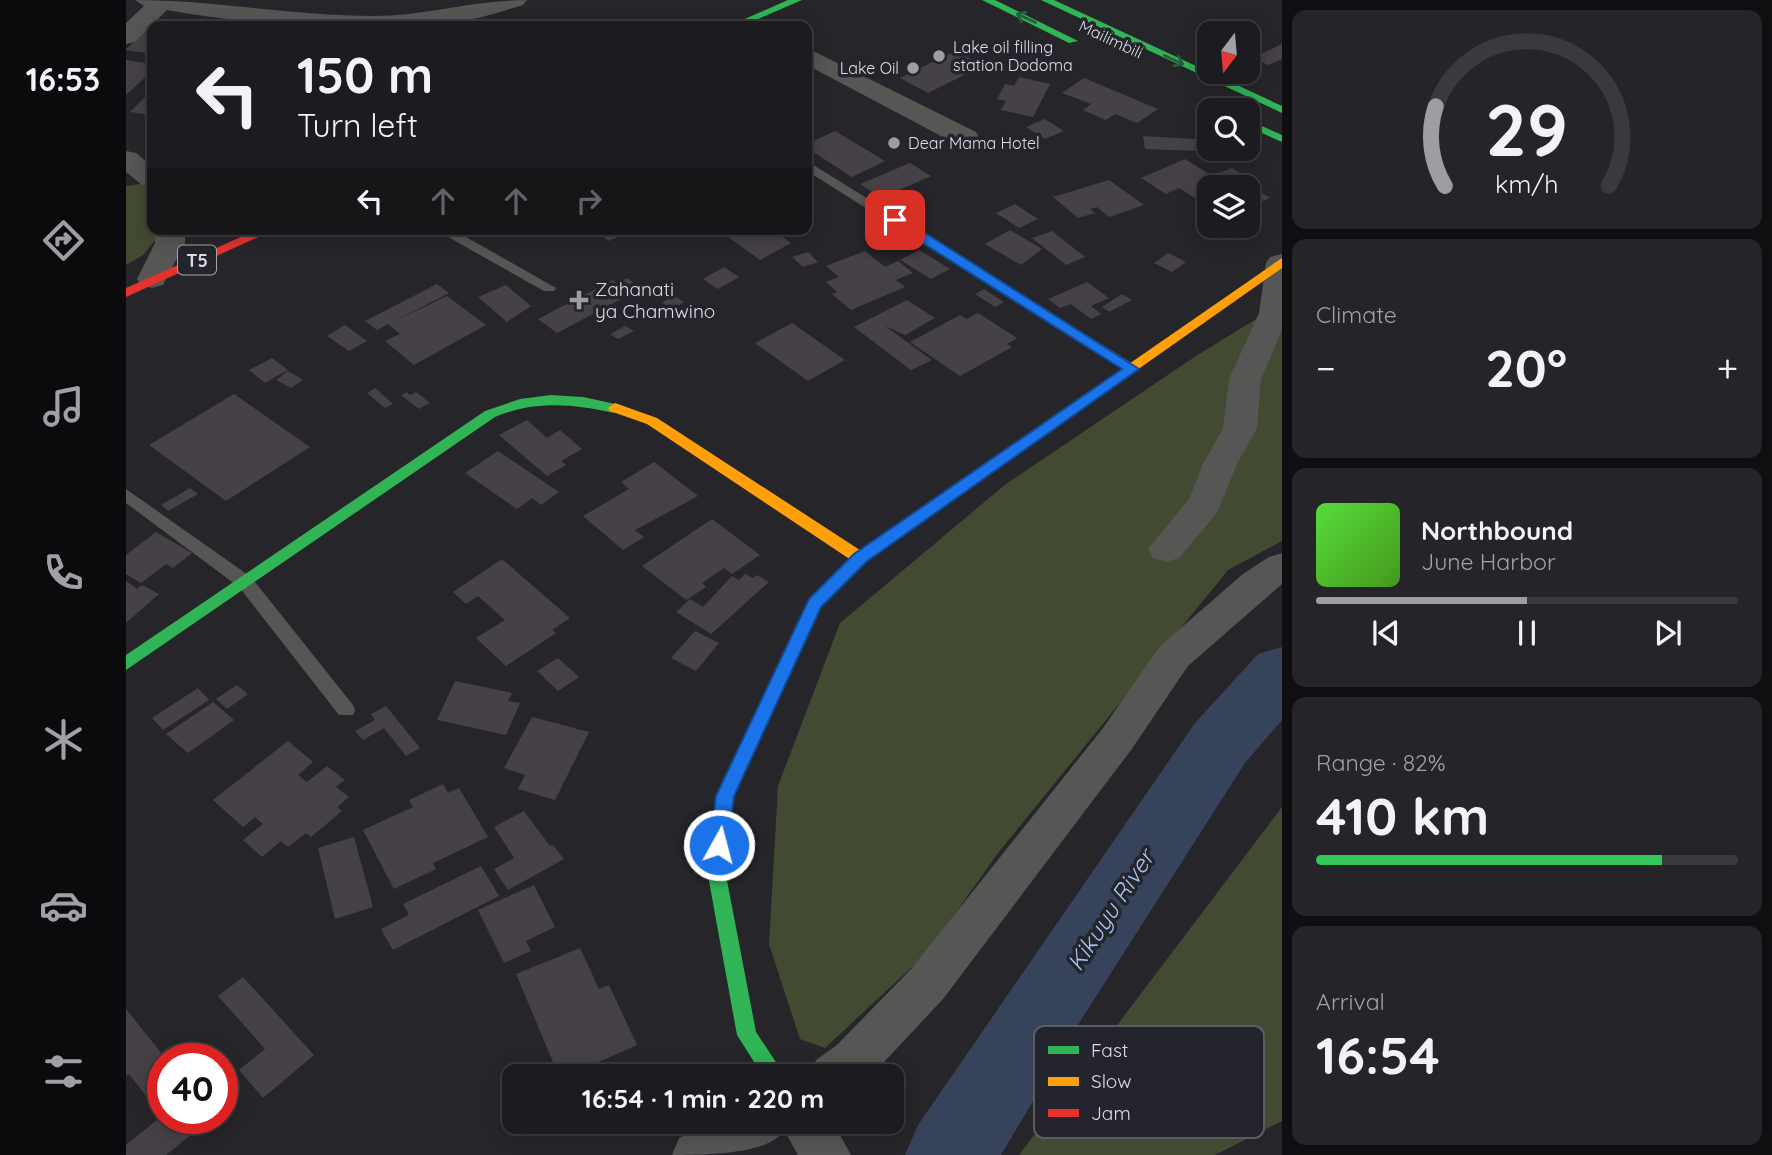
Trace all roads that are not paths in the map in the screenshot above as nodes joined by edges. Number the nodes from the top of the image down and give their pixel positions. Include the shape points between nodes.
1 (515, 0) edge
2 (797, 0) edge
3 (987, 0) edge
4 (1046, 0) edge
5 (158, 1) edge
6 (287, 21) edge
7 (404, 21) edge
8 (752, 21) edge
9 (126, 37) edge
10 (1085, 46) dead end
11 (812, 58) edge
12 (1282, 110) edge
13 (1260, 129) edge
14 (966, 138) dead end
15 (1282, 139) edge
16 (126, 159) edge
17 (812, 167) edge
18 (147, 175) edge
19 (170, 235) edge
20 (256, 235) edge
21 (452, 235) edge
22 (1281, 263) edge
23 (152, 279) junction
24 (549, 288) dead end
25 (126, 293) edge
26 (1132, 369) junction
27 (126, 495) edge
28 (1166, 549) dead end
29 (860, 558) junction
30 (1282, 566) edge
31 (245, 582) junction
32 (126, 664) edge
33 (345, 710) dead end
34 (767, 1064) edge
35 (850, 1064) edge
36 (738, 1134) edge
37 (697, 1155) edge

1 - 7 street
2 - 8 main road
10 -> 3 main road, Mailimbili
4 -> 12 main road, Mailimbili
5 - 6 street
5 - 9 street
11 - 14 street
13 - 15 main road
16 - 18 street
17 - 26 lane
19 - 23 street
20 - 23 main road, T5
21 - 24 lane
22 - 26 main road
22 - 28 street via 1275,313 1245,379 1240,428 1205,504
23 - 25 main road, T5
26 - 29 main road
27 - 31 lane
29 - 31 main road via 652,421 618,408 554,400 524,402 490,414
29 - 34 main road via 815,603 725,796 716,870 747,1035
30 - 35 street via 1174,656 1117,739 927,984
31 - 32 main road
31 - 33 lane
36 - 37 street

